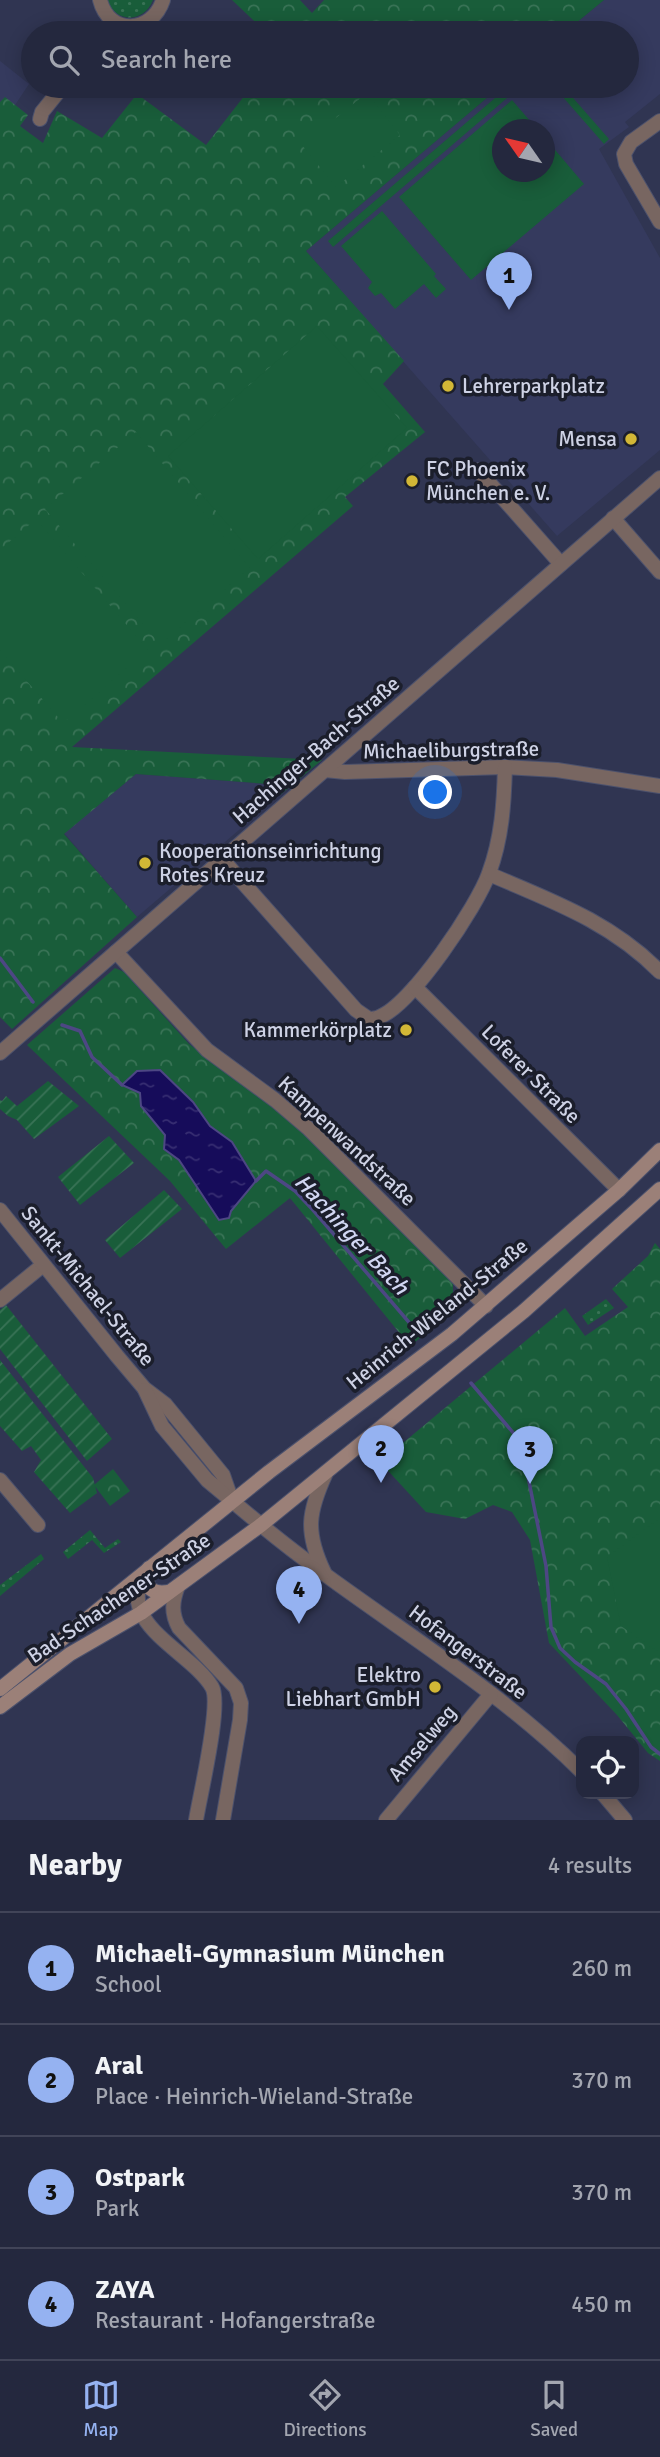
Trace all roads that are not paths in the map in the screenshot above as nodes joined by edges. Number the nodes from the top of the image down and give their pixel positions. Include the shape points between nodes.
1 (100, 0) edge
2 (163, 0) edge
3 (107, 21) edge
4 (147, 21) edge
5 (55, 98) edge
6 (40, 119) dead end
7 (660, 121) edge
8 (660, 222) edge
9 (478, 470) dead end
10 (660, 478) edge
11 (613, 518) junction
12 (561, 564) junction
13 (660, 572) edge
14 (505, 767) junction
15 (325, 770) junction
16 (660, 786) edge
17 (222, 859) junction
18 (489, 874) junction
19 (116, 952) junction
20 (660, 972) edge
21 (415, 988) junction
22 (0, 1053) edge
23 (660, 1150) edge
24 (660, 1189) edge
25 (619, 1190) junction
26 (0, 1210) edge
27 (43, 1265) junction
28 (0, 1300) edge
29 (486, 1306) junction
30 (326, 1473) junction
31 (0, 1480) edge
32 (232, 1501) junction
33 (38, 1525) dead end
34 (261, 1525) junction
35 (149, 1568) junction
36 (324, 1573) junction
37 (173, 1589) junction
38 (141, 1613) junction
39 (0, 1689) edge
40 (491, 1694) junction
41 (0, 1707) edge
42 (576, 1766) edge
43 (607, 1799) edge
44 (196, 1820) edge
45 (223, 1820) edge
46 (386, 1820) edge
47 (625, 1820) edge

1 - 3 street
2 - 4 street via 155,16
5 - 6 street
7 - 8 street via 624,154
9 - 12 street
10 - 11 street, Hachinger-Bach-Straße
11 - 12 street, Hachinger-Bach-Straße
11 - 13 street
12 - 15 street, Hachinger-Bach-Straße
14 - 15 street, Michaeliburgstraße
14 - 16 street, Michaeliburgstraße
14 - 18 street via 503,820
15 - 17 street, Hachinger-Bach-Straße
17 - 19 street, Hachinger-Bach-Straße
17 - 21 street via 369,1019 381,1017
18 - 20 street via 575,910 626,942
18 - 21 street via 451,941
19 - 22 street, Hachinger-Bach-Straße
19 - 29 street, Kampenwandstraße via 207,1050 309,1129
21 - 25 street, Loferer Straße
23 - 25 main road, Heinrich-Wieland-Straße
24 - 30 main road via 524,1311
25 - 29 main road, Heinrich-Wieland-Straße
26 - 27 street, Sankt-Michael-Straße
27 - 28 street
27 - 32 street, Sankt-Michael-Straße via 223,1475
29 - 32 main road, Heinrich-Wieland-Straße
30 - 34 main road
30 - 36 street via 309,1523
31 - 33 street
32 - 34 street, Sankt-Michael-Straße
32 - 35 main road, Bad-Schachener-Straße
34 - 36 street, Hofangerstraße
34 - 37 main road, Bad-Schachener-Straße
35 - 37 main road via 147,1585 152,1591
35 - 38 street via 139,1583
35 - 39 main road, Bad-Schachener-Straße
36 - 40 street, Hofangerstraße
37 - 38 main road, Bad-Schachener-Straße
37 - 45 street via 173,1617 179,1628 231,1681 241,1703
38 - 41 main road, Bad-Schachener-Straße via 70,1654
38 - 44 street via 214,1690 215,1709
40 - 42 street, Hofangerstraße
40 - 46 street, Amselweg
43 - 47 street

